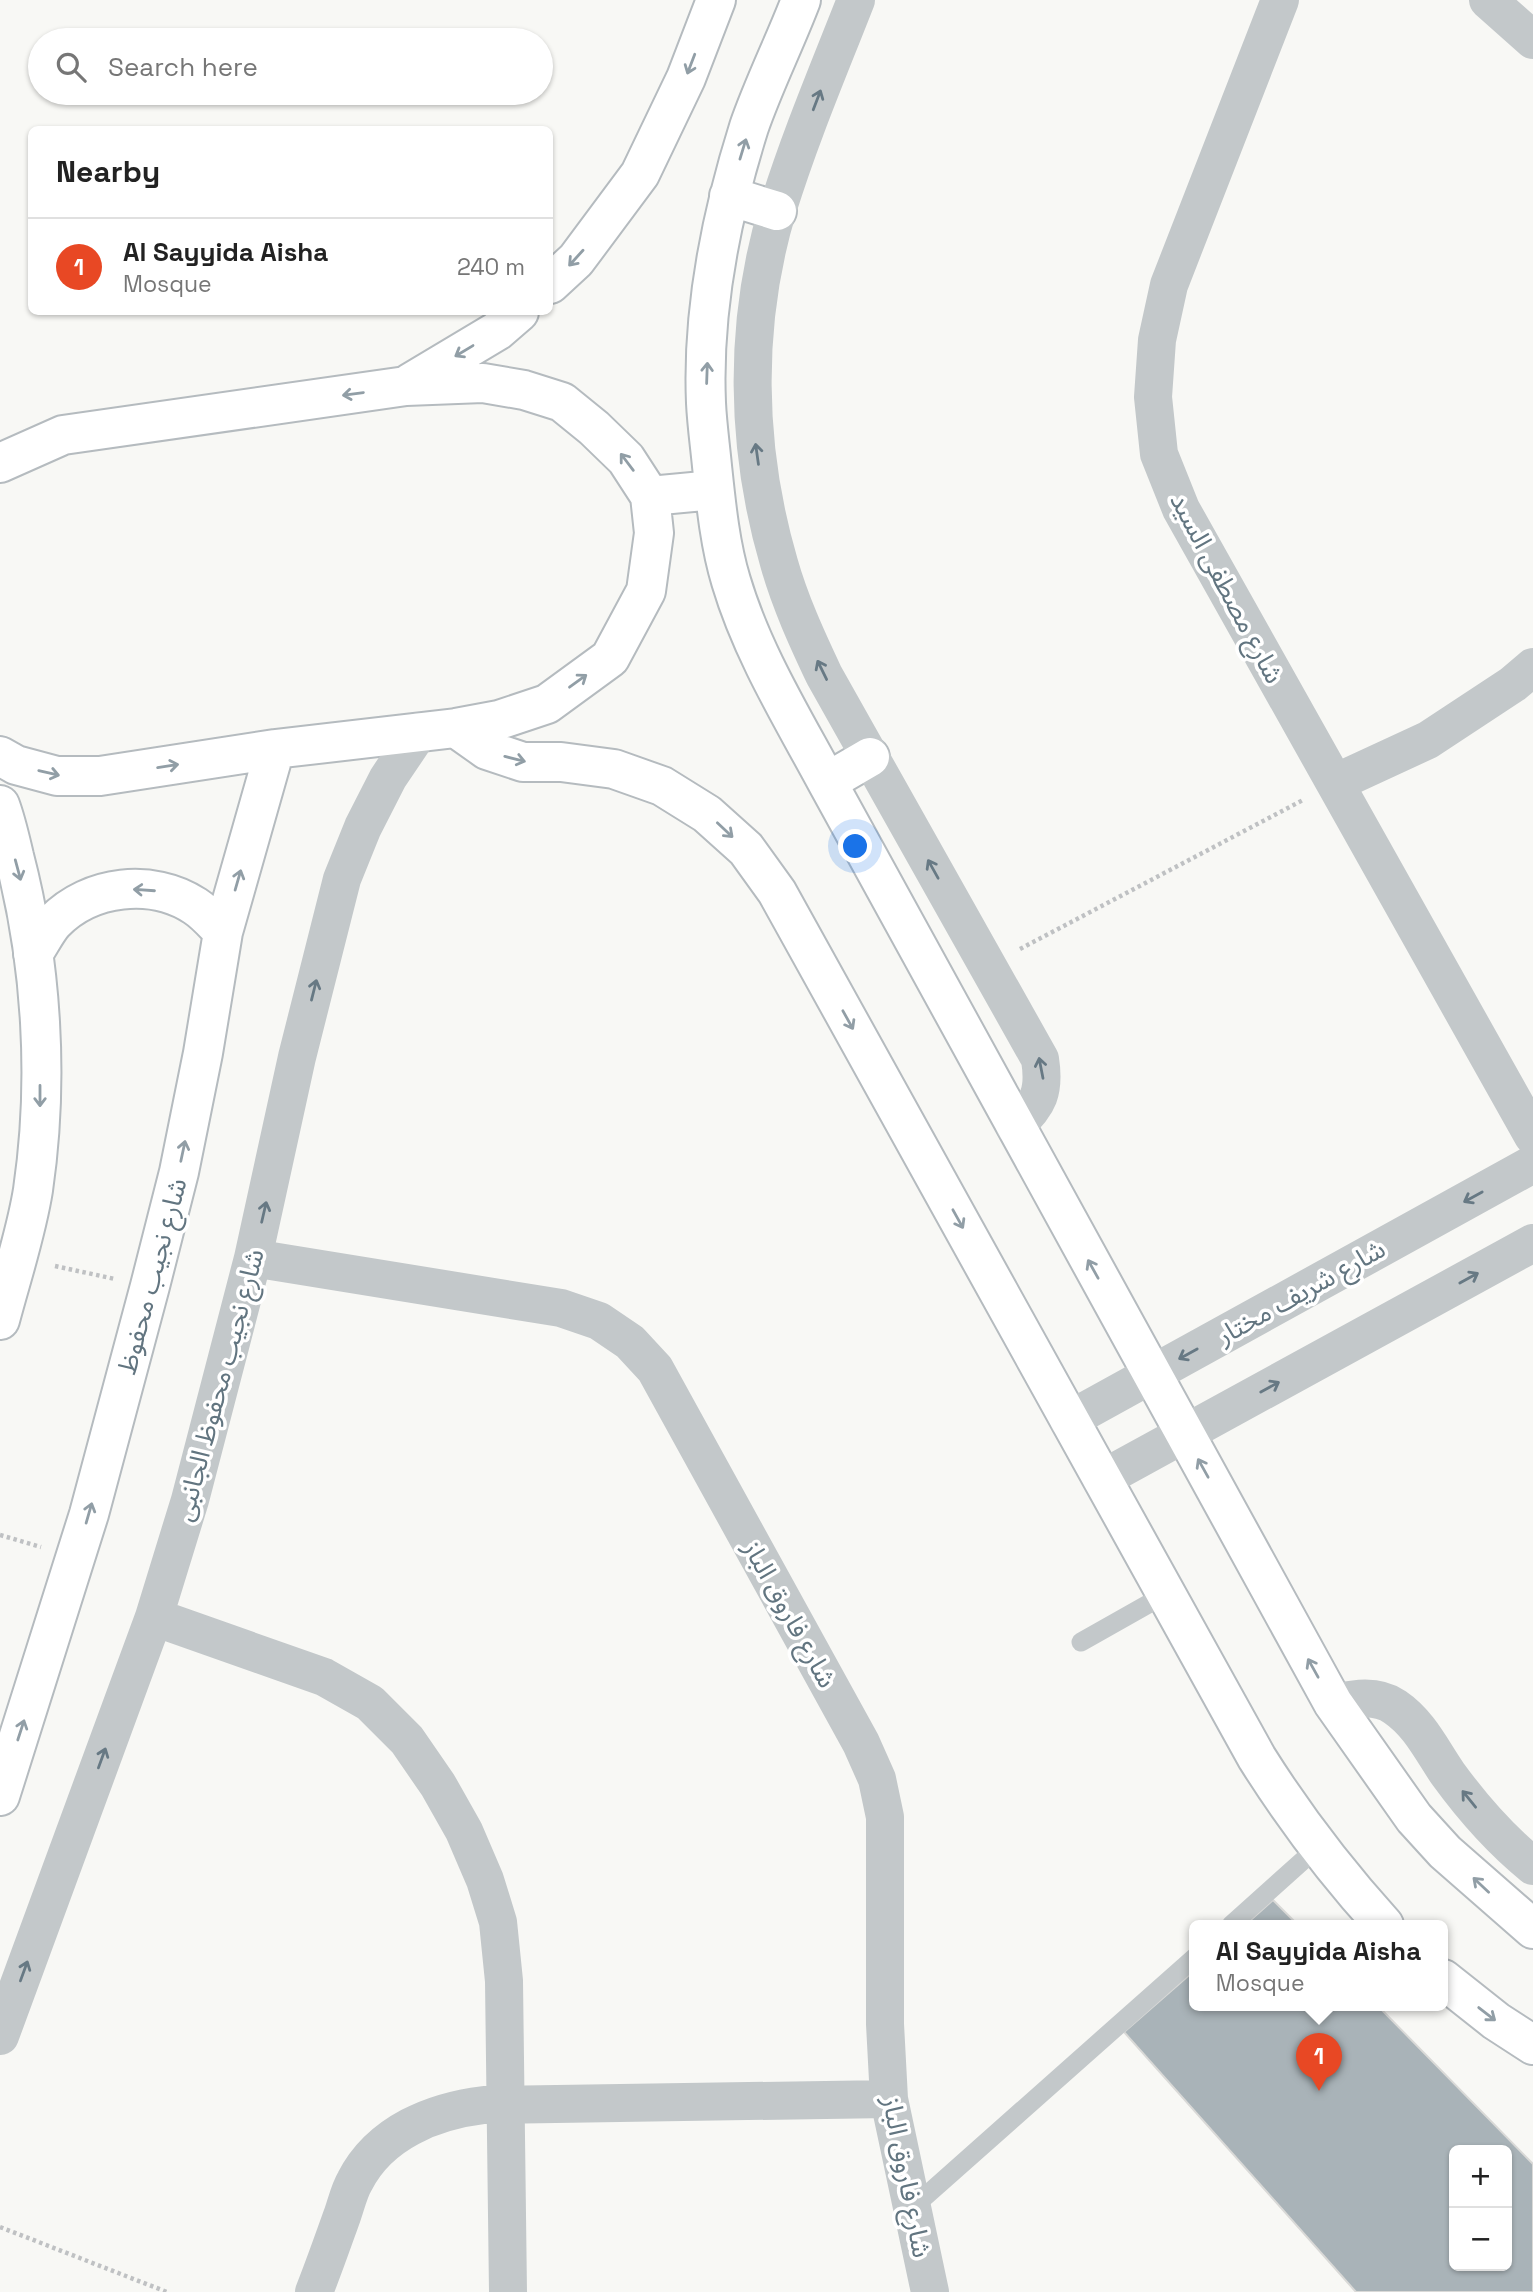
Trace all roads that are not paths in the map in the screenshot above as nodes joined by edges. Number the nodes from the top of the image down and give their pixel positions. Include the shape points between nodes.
1 (716, 0) edge
2 (801, 0) edge
3 (856, 0) edge
4 (1280, 0) edge
5 (1488, 0) edge
6 (1533, 40) edge
7 (729, 196) junction
8 (777, 211) junction
9 (553, 281) edge
10 (516, 315) edge
11 (406, 386) junction
12 (0, 434) edge
13 (63, 435) junction
14 (0, 463) edge
15 (715, 489) junction
16 (650, 496) junction
17 (1533, 667) edge
18 (438, 730) junction
19 (275, 749) junction
20 (0, 756) edge
21 (870, 757) junction
22 (827, 782) junction
23 (1335, 783) junction
24 (0, 804) edge
25 (223, 932) junction
26 (33, 954) junction
27 (1014, 1126) junction
28 (1533, 1136) edge
29 (1533, 1164) edge
30 (1533, 1242) edge
31 (253, 1258) junction
32 (0, 1320) edge
33 (1151, 1375) junction
34 (1069, 1420) junction
35 (1184, 1435) junction
36 (1102, 1479) junction
37 (1166, 1594) junction
38 (154, 1617) junction
39 (1081, 1642) dead end
40 (1333, 1703) junction
41 (0, 1796) edge
42 (1318, 1847) junction
43 (1533, 1866) edge
44 (1237, 1920) edge
45 (1380, 1920) edge
46 (1533, 1929) edge
47 (1189, 1962) edge
48 (1448, 1983) edge
49 (0, 2035) edge
50 (1533, 2045) edge
51 (889, 2099) junction
52 (506, 2105) junction
53 (911, 2209) junction
54 (314, 2292) edge
55 (508, 2292) edge
56 (930, 2292) edge

1 -> 9 street via 686,78 640,174 576,260
7 -> 2 street via 750,124
8 -> 3 street
4 - 23 street, شارع مصطفى السيد via 1169,285 1157,341 1153,397 1159,454 1181,509
5 - 6 street
7 - 8 street
15 -> 7 street via 706,402 709,322
21 -> 8 street via 799,621 764,505 751,385 762,275
10 -> 11 street
11 -> 13 street
16 -> 11 street via 626,459 562,402 483,383
12 - 13 street
13 - 14 street
15 - 16 street
15 - 22 street via 731,580 743,616
18 -> 16 street via 499,720 547,704 610,658 646,591 654,533
17 - 23 street via 1427,740
18 - 19 street
31 -> 18 street, شارع نجيب محفوظ الجانبى via 342,879 388,778
18 -> 34 street via 523,762 614,769 662,786 707,814 746,849 777,892
20 -> 19 street via 57,776 100,776
25 -> 19 street, شارع نجيب محفوظ
21 - 22 street
27 -> 21 street via 1040,1097 1040,1059
22 - 27 street
23 - 28 street, شارع مصطفى السيد
24 -> 26 street via 21,883
25 -> 26 street via 196,906 160,891 122,888 85,899 54,922
41 -> 25 street, شارع نجيب محفوظ via 89,1514 150,1286 182,1159
26 -> 32 street via 40,1113 32,1192
33 -> 27 street
29 -> 33 street, شارع شريف مختار
35 -> 30 street
31 - 38 street, شارع نجيب محفوظ الجانبى via 204,1451
31 - 51 street, شارع فاروق الباز via 561,1308 599,1321 630,1342 655,1369 877,1779 886,1828
33 - 34 street, شارع شريف مختار
33 - 35 street
34 - 36 street
35 - 36 street
40 -> 35 street
36 - 37 street
37 - 39 lane
37 - 42 street via 1257,1758
49 -> 38 street, شارع نجيب محفوظ الجانبى
38 - 52 street via 324,1677 370,1703 407,1740 464,1831 498,1922 505,1981
43 -> 40 street via 1485,1819 1417,1726 1393,1705 1363,1697
46 -> 40 street via 1445,1852 1415,1818
42 - 44 lane
42 - 45 street
47 - 53 lane
48 -> 50 street
51 - 52 street
51 - 53 street, شارع فاروق الباز
52 - 54 street via 443,2112 387,2143 355,2181
52 - 55 street
53 - 56 street, شارع فاروق الباز

